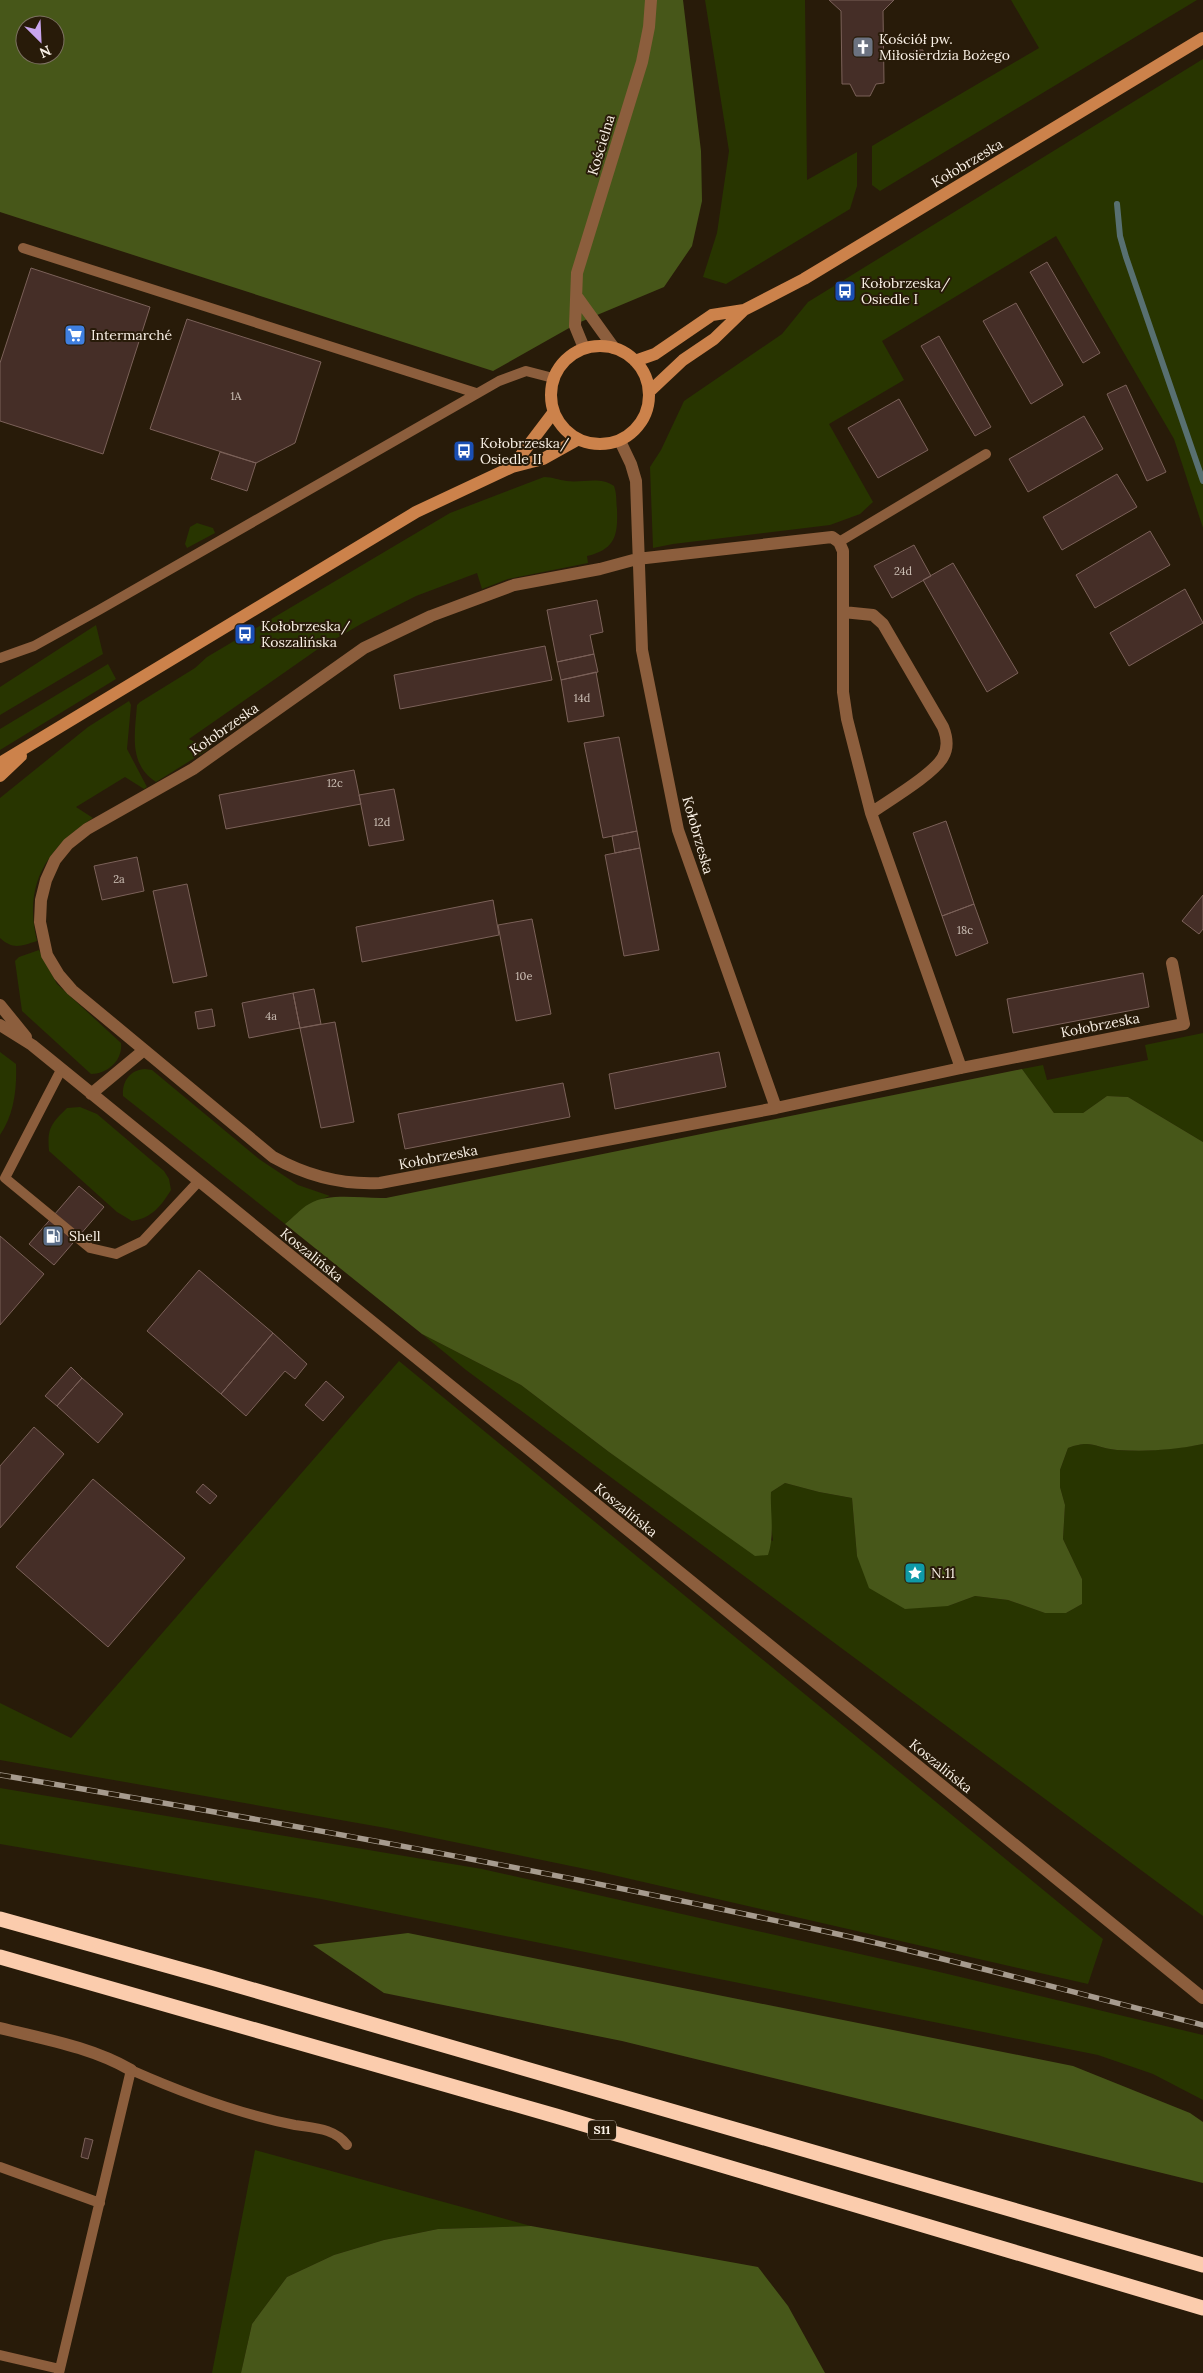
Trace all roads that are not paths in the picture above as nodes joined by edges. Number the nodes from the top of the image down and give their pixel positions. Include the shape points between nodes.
1 (652, 0) edge
2 (1203, 38) edge
3 (23, 248) dead end
4 (578, 298) junction
5 (744, 310) junction
6 (584, 348) junction
7 (614, 348) junction
8 (636, 361) junction
9 (553, 378) junction
10 (649, 392) junction
11 (476, 393) junction
12 (553, 413) junction
13 (577, 440) junction
14 (620, 441) junction
15 (986, 454) dead end
16 (512, 467) junction
17 (839, 542) junction
18 (637, 558) junction
19 (843, 612) junction
20 (0, 658) edge
21 (42, 738) junction
22 (0, 763) edge
23 (0, 776) edge
24 (871, 813) junction
25 (1172, 963) dead end
26 (0, 1005) edge
27 (0, 1025) edge
28 (32, 1045) junction
29 (144, 1050) junction
30 (961, 1068) junction
31 (62, 1070) junction
32 (91, 1094) junction
33 (776, 1108) junction
34 (3, 1181) edge
35 (198, 1182) junction
36 (0, 1920) edge
37 (0, 1957) edge
38 (1203, 1998) edge
39 (0, 2028) edge
40 (131, 2070) junction
41 (347, 2145) dead end
42 (0, 2167) edge
43 (100, 2203) junction
44 (1203, 2265) edge
45 (1203, 2308) edge
46 (0, 2355) edge
47 (60, 2371) edge

1 - 4 street, Kościelna via 642,62 577,273
2 - 5 main road, Kołobrzeska via 804,279
3 - 11 lane
4 - 6 street, Kościelna via 575,326
4 - 7 street
5 - 8 main road, Kołobrzeska via 712,315 655,354
5 - 10 main road, Kołobrzeska
6 - 7 main road
6 - 9 main road via 570,355
7 - 8 main road
8 - 10 main road via 645,375
9 - 11 lane via 526,370
9 - 12 main road via 550,402
10 - 14 main road via 648,407 642,421
11 - 20 lane via 99,610 34,646
12 - 13 main road via 563,429
12 - 16 main road
13 - 14 main road via 591,444
13 - 16 main road via 542,459
14 - 18 street, Kołobrzeska via 636,481
15 - 17 lane
16 - 21 main road via 416,512
17 - 18 street, Kołobrzeska via 826,536
17 - 19 street via 843,550
18 - 29 street, Kołobrzeska via 486,594 364,648 194,769 87,829 68,844 55,860 43,889 40,922 46,950 65,983
18 - 33 street, Kołobrzeska via 642,650 678,830
19 - 24 street via 844,706
19 - 24 street via 872,615 883,624 943,727 947,741 939,763
21 - 22 main road
21 - 23 main road
24 - 30 street
25 - 30 street, Kołobrzeska via 1184,1024
26 - 28 street, Koszalińska
27 - 28 street, Koszalińska
28 - 31 street, Koszalińska
29 - 32 street
29 - 33 street, Kołobrzeska via 273,1157 308,1174 364,1184
30 - 33 street, Kołobrzeska
31 - 32 street, Koszalińska
31 - 34 lane
32 - 35 street, Koszalińska
34 - 35 lane via 90,1248 116,1254 143,1241
35 - 38 street, Koszalińska
36 - 44 highway via 212,1978
37 - 45 highway, S11 via 565,2119
39 - 40 street via 89,2051
40 - 41 lane via 180,2092 335,2133
40 - 43 lane
42 - 43 lane
43 - 47 lane
46 - 47 lane

